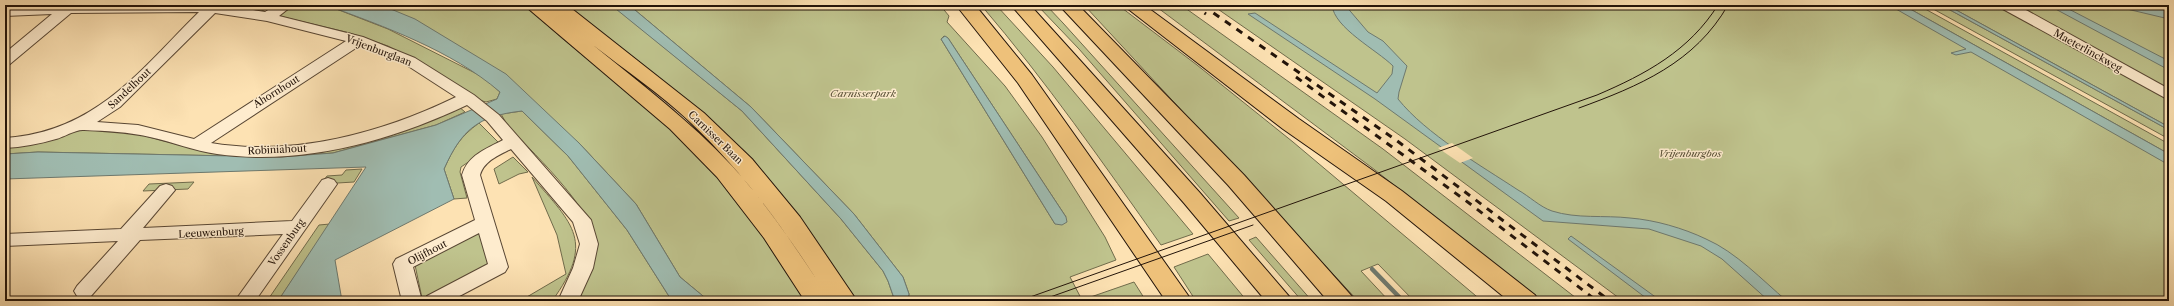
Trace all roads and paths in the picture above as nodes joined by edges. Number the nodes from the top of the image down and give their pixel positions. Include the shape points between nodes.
1 (286, 5) edge
2 (533, 5) edge
3 (555, 5) edge
4 (965, 5) edge
5 (1020, 5) edge
6 (1068, 5) edge
7 (1132, 5) edge
8 (2006, 5) edge
9 (102, 6) edge
10 (213, 7) edge
11 (68, 8) junction
12 (5, 12) edge
13 (267, 17) junction
14 (358, 40) junction
15 (5, 61) edge
16 (2169, 95) edge
17 (472, 102) junction
18 (81, 124) junction
19 (1291, 124) junction
20 (512, 142) junction
21 (5, 143) edge
22 (196, 145) junction
23 (328, 184) dead end
24 (166, 190) dead end
25 (485, 222) junction
26 (296, 227) junction
27 (129, 236) junction
28 (5, 240) edge
29 (84, 291) dead end
30 (245, 301) edge
31 (412, 301) edge
32 (434, 301) edge
33 (568, 301) edge
34 (818, 301) edge
35 (844, 301) edge
36 (1179, 301) edge
37 (1280, 301) edge
38 (1343, 301) edge
39 (1505, 301) edge
40 (1526, 301) edge

1 - 13 street
2 - 34 main road, Carnisser Baan via 678,124 725,172 772,232
3 - 35 main road, Carnisser Baan via 697,116 744,164 792,223
4 - 36 main road via 1025,79
5 - 37 main road
6 - 38 main road via 1236,180
7 - 19 main road
8 - 16 street, Maeterlinckweg
9 - 10 street, Vrijenburglaan
9 - 11 street, Vrijenburglaan
10 - 13 street, Vrijenburglaan
10 - 18 street, Sandelhout via 114,104
11 - 12 street, Vrijenburglaan
11 - 15 street
13 - 14 street, Vrijenburglaan
14 - 17 street, Vrijenburglaan via 410,62
14 - 22 street, Ahornhout
17 - 20 street, Vrijenburglaan via 493,118
17 - 22 street, Robiniahout via 410,123 340,142 266,150 219,149
18 - 21 street, Sandelhout via 36,140
18 - 22 street, Robiniahout via 139,130
19 - 39 main road
19 - 40 main road via 1394,196
20 - 25 street via 472,167 471,175
20 - 33 street, Vrijenburglaan via 582,220 589,244 584,268
23 - 26 street, Vossenburg
24 - 27 street
25 - 31 street, Olijfhout via 403,264
25 - 32 street via 498,267
26 - 27 street, Leeuwenburg
26 - 30 street, Vossenburg
27 - 28 street, Leeuwenburg
27 - 29 street

